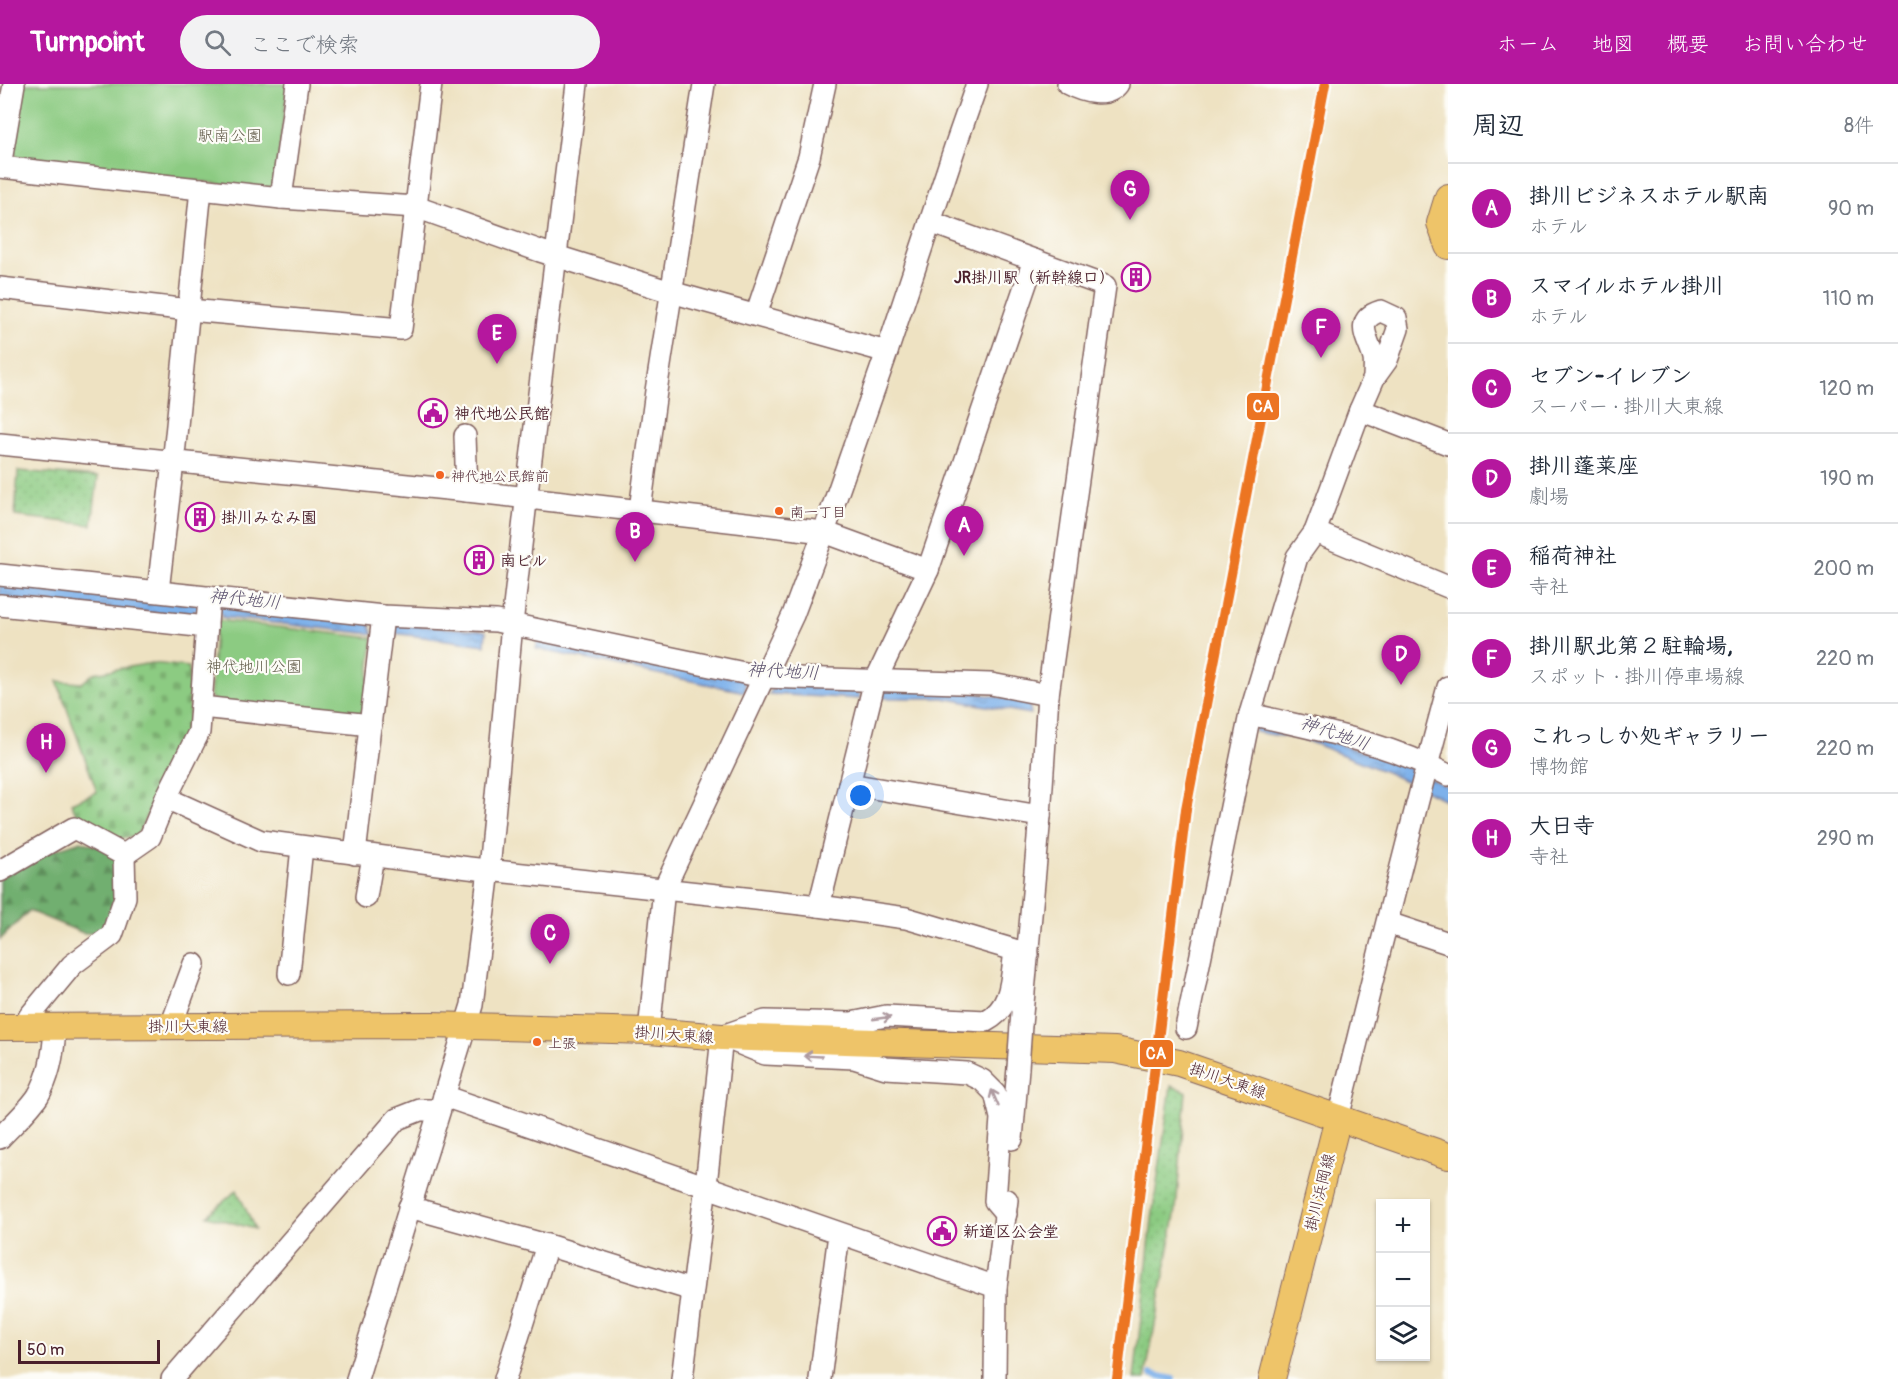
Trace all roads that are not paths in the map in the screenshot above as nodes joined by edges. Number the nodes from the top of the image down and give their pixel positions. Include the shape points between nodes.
1 (14, 84) edge
2 (297, 84) edge
3 (431, 84) edge
4 (578, 84) edge
5 (704, 84) edge
6 (825, 84) edge
7 (977, 84) edge
8 (1068, 84) edge
9 (1118, 84) edge
10 (0, 167) edge
11 (201, 189) junction
12 (1448, 197) edge
13 (281, 198) junction
14 (416, 207) junction
15 (930, 222) junction
16 (1448, 246) edge
17 (557, 257) junction
18 (1034, 260) junction
19 (0, 288) edge
20 (671, 292) junction
21 (189, 310) junction
22 (756, 315) junction
23 (887, 352) junction
24 (1374, 378) dead end
25 (1360, 410) junction
26 (465, 436) dead end
27 (0, 444) edge
28 (1448, 444) edge
29 (174, 460) junction
30 (467, 491) junction
31 (527, 497) junction
32 (640, 510) junction
33 (824, 532) junction
34 (1315, 532) junction
35 (928, 570) junction
36 (0, 574) edge
37 (1448, 587) edge
38 (158, 591) junction
39 (0, 605) edge
40 (208, 611) junction
41 (383, 623) junction
42 (512, 624) junction
43 (762, 677) junction
44 (1448, 687) edge
45 (873, 689) junction
46 (1048, 695) junction
47 (201, 707) junction
48 (1250, 714) junction
49 (371, 725) junction
50 (1427, 764) junction
51 (1448, 775) edge
52 (849, 784) junction
53 (166, 798) junction
54 (1040, 816) junction
55 (302, 847) junction
56 (124, 855) junction
57 (364, 855) junction
58 (489, 870) junction
59 (0, 871) edge
60 (664, 889) junction
61 (366, 897) dead end
62 (819, 906) junction
63 (1388, 923) junction
64 (1448, 943) edge
65 (1021, 952) junction
66 (194, 964) dead end
67 (289, 974) dead end
68 (171, 1026) junction
69 (465, 1026) junction
70 (0, 1027) edge
71 (29, 1027) junction
72 (55, 1027) junction
73 (1186, 1028) dead end
74 (649, 1031) junction
75 (722, 1037) junction
76 (442, 1103) junction
77 (1338, 1118) junction
78 (0, 1138) edge
79 (1448, 1156) edge
80 (706, 1185) junction
81 (409, 1207) junction
82 (1006, 1214) junction
83 (838, 1234) junction
84 (547, 1245) junction
85 (996, 1287) junction
86 (692, 1290) junction
87 (1278, 1377) edge
88 (172, 1379) edge
89 (357, 1379) edge
90 (505, 1379) edge
91 (682, 1379) edge
92 (820, 1379) edge
93 (995, 1379) edge

1 - 10 street
2 - 13 street
3 - 14 street
4 - 17 street
5 - 20 street
6 - 22 street via 809,157
7 - 15 street
8 - 9 street via 1104,94
10 - 11 street
11 - 13 street
11 - 21 street
12 - 16 main road via 1440,223
13 - 14 street
14 - 17 street
14 - 21 street via 401,329
15 - 18 street
15 - 23 street
17 - 20 street
17 - 31 street
18 - 35 street
18 - 46 street via 1105,286
19 - 21 street
20 - 22 street
20 - 32 street
21 - 29 street
22 - 23 street
23 - 33 street
24 - 25 street
25 - 28 street
25 - 34 street
26 - 30 street
27 - 29 street
29 - 30 street
29 - 38 street
30 - 31 street
31 - 32 street
31 - 42 street
32 - 33 street
33 - 35 street
33 - 43 street via 793,615
34 - 37 street
34 - 48 street via 1296,557
35 - 45 street
36 - 38 street
38 - 40 street
39 - 40 street
40 - 41 street
40 - 47 street
41 - 42 street
41 - 49 street
42 - 43 street
42 - 58 street
43 - 45 street
43 - 60 street
44 - 50 street
45 - 46 street via 949,681
45 - 52 street
46 - 54 street
47 - 49 street
47 - 53 street via 199,732
48 - 50 street via 1360,740
48 - 73 street
49 - 57 street
50 - 51 street
50 - 63 street
52 - 54 street
52 - 62 street
53 - 55 street via 261,841
53 - 56 street via 150,837
54 - 65 street
55 - 57 street
55 - 67 street
56 - 59 street via 74,828
56 - 71 street via 125,897 112,935 72,965 29,1017
57 - 58 street
57 - 61 street
58 - 60 street
58 - 69 street via 472,1005
60 - 62 street
60 - 74 street
62 - 65 street via 906,918
63 - 64 street
63 - 77 street
75 -> 65 street via 765,1021 851,1023 886,1016 986,1021 997,1015 1007,1001
65 - 82 street, bridge via 1021,1025
66 - 68 street
68 - 69 main road, 掛川大東線
68 - 72 main road, 掛川大東線
69 - 74 main road, 掛川大東線
69 - 76 street
70 - 71 main road, 掛川大東線
71 - 72 main road, 掛川大東線
72 - 78 street via 45,1082 37,1097
74 - 75 main road, 掛川大東線
75 - 77 main road, 掛川大東線 via 1115,1050 1179,1064
75 - 80 street
82 -> 75 street via 995,1201 1001,1118 995,1093 982,1080 967,1073 886,1068 854,1058 765,1054
76 - 80 street
76 - 81 street
76 - 88 street via 398,1119
77 - 79 main road
77 - 87 main road, 掛川浜岡線
80 - 83 street
80 - 86 street
81 - 84 street
81 - 89 street
82 - 85 street
83 - 85 street
83 - 92 street
84 - 86 street
84 - 90 street
85 - 93 street
86 - 91 street

